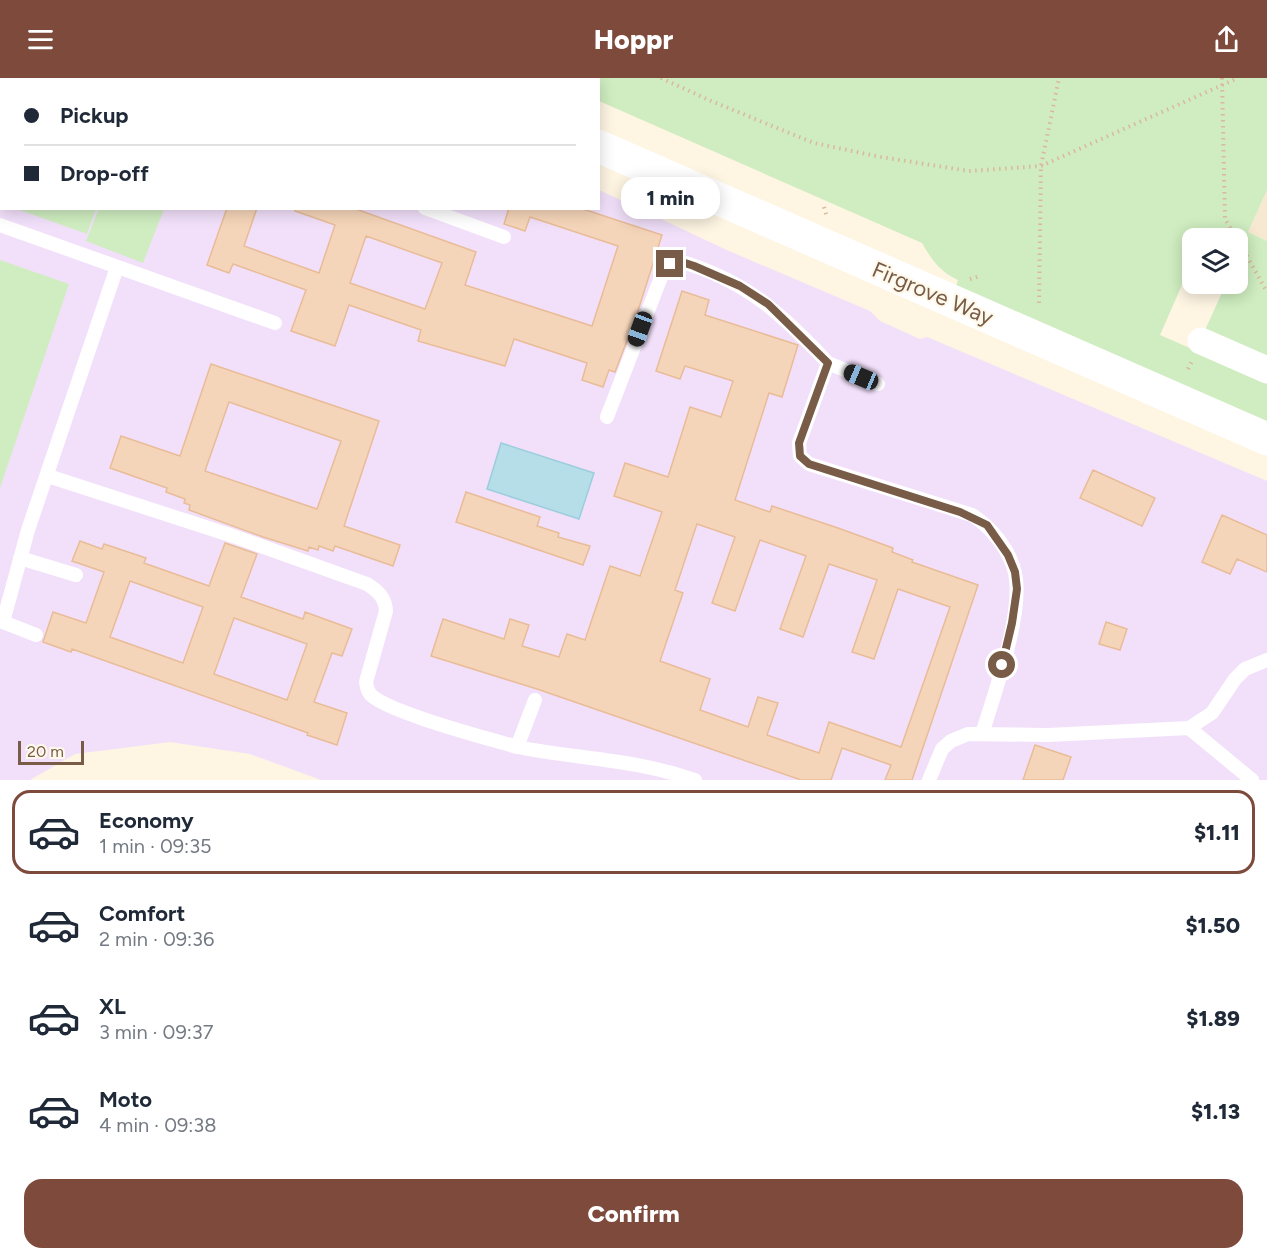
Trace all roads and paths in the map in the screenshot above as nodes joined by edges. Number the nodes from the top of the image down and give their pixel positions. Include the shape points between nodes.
1 (661, 78) edge
2 (1059, 78) edge
3 (1222, 78) edge
4 (1238, 78) edge
5 (1222, 85) junction
6 (600, 147) edge
7 (1041, 166) junction
8 (430, 210) edge
9 (0, 225) edge
10 (1230, 228) edge
11 (504, 237) dead end
12 (1248, 258) edge
13 (117, 267) junction
14 (1267, 292) edge
15 (1039, 303) dead end
16 (275, 322) dead end
17 (1201, 341) dead end
18 (828, 363) junction
19 (1267, 369) edge
20 (878, 384) dead end
21 (607, 417) dead end
22 (1267, 440) edge
23 (48, 476) junction
24 (20, 558) junction
25 (76, 575) dead end
26 (36, 635) dead end
27 (1267, 660) edge
28 (535, 700) dead end
29 (1189, 728) junction
30 (982, 734) junction
31 (517, 747) junction
32 (694, 780) edge
33 (929, 780) edge
34 (1252, 780) edge

1 - 7 path via 814,143 969,171
2 - 7 path
3 - 5 path
4 - 5 path
5 - 7 path
5 - 10 path via 1225,219
6 - 22 street, Firgrove Way
7 - 15 path
8 - 11 lane
9 - 13 lane
12 - 14 path
13 - 16 lane
13 - 23 lane
17 - 19 street
18 - 20 lane
18 - 21 lane via 768,304 740,286 679,261 663,272
18 - 30 lane via 799,443 800,456 809,464 972,516 987,525 1008,555 1017,589 1012,623
23 - 24 lane
23 - 31 lane via 367,584 379,592 387,611 366,682 372,696 427,719
24 - 25 lane
24 - 26 lane via 3,622
27 - 29 lane via 1245,669 1212,713
28 - 31 lane
29 - 30 lane
29 - 34 lane
30 - 33 lane via 951,741 942,749
31 - 32 lane via 625,761

